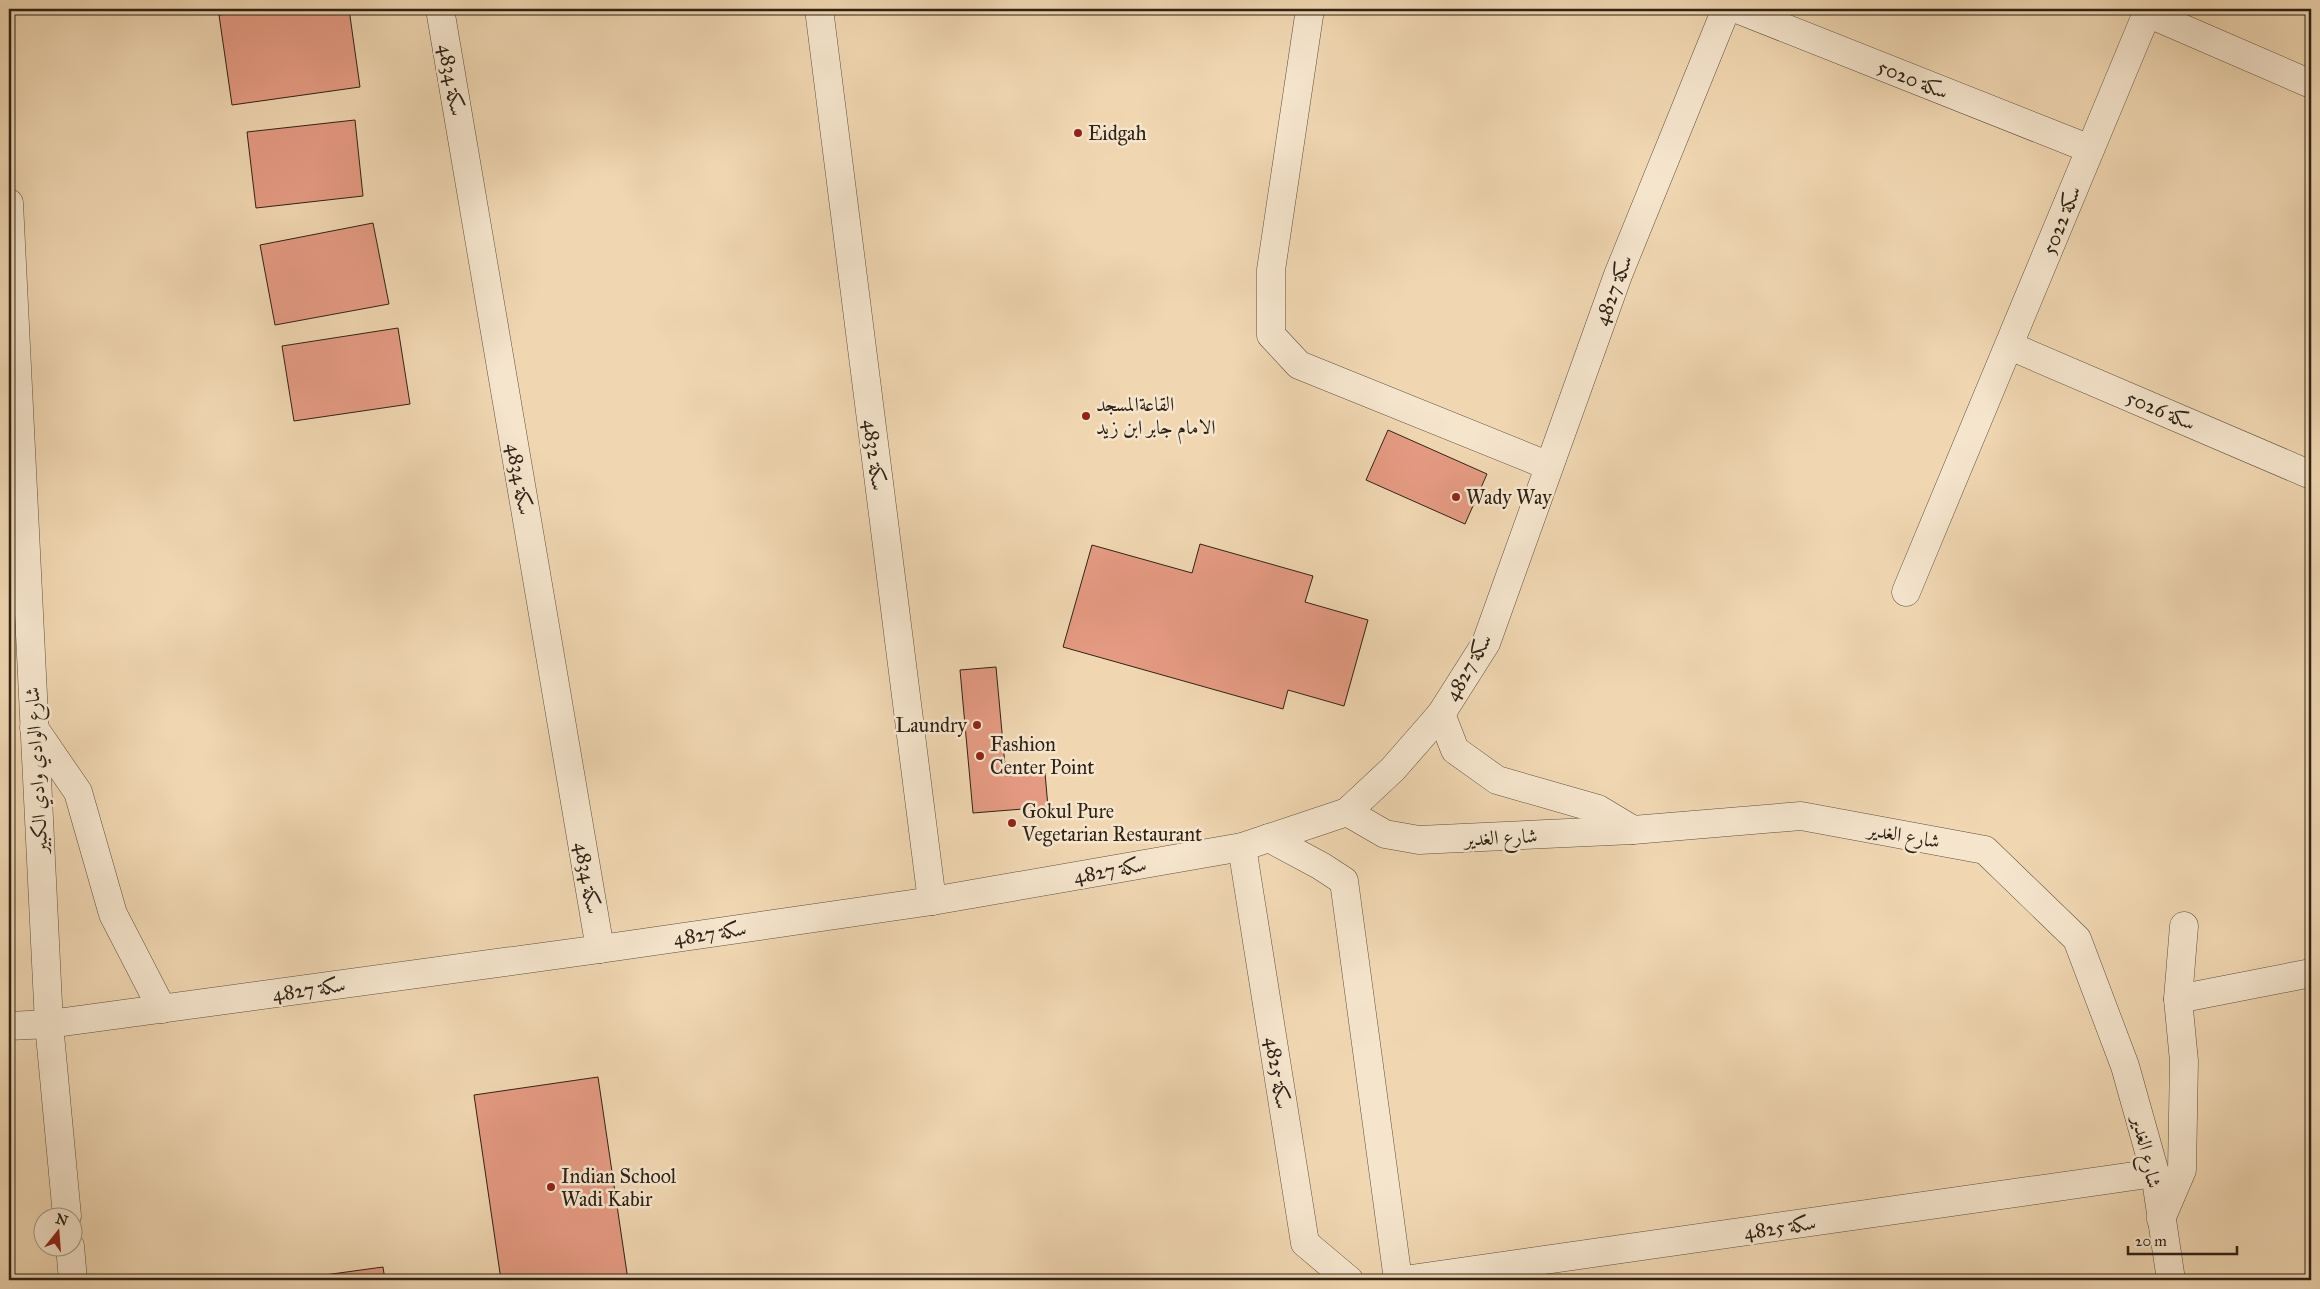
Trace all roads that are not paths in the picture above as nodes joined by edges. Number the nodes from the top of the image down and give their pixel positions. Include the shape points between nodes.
1 (440, 9) edge
2 (818, 9) edge
3 (1310, 9) edge
4 (1726, 9) edge
5 (1737, 9) edge
6 (2311, 84) edge
7 (2090, 149) junction
8 (9, 203) edge
9 (2010, 346) junction
10 (1549, 466) junction
11 (2311, 474) edge
12 (1906, 592) dead end
13 (1441, 714) junction
14 (34, 728) junction
15 (1347, 812) junction
16 (1633, 830) junction
17 (1268, 838) junction
18 (1242, 847) junction
19 (932, 901) junction
20 (2184, 926) dead end
21 (600, 949) junction
22 (2311, 973) edge
23 (2178, 999) junction
24 (162, 1009) junction
25 (49, 1024) junction
26 (9, 1026) edge
27 (2155, 1173) junction
28 (66, 1206) edge
29 (2160, 1220) junction
30 (71, 1256) edge
31 (73, 1280) edge
32 (1349, 1280) edge
33 (1398, 1280) edge
34 (1404, 1280) edge
35 (2171, 1280) edge

1 - 21 street, سكة 4834
2 - 19 street, سكة 4832
3 - 10 street via 1271,270 1271,335 1299,365
4 - 10 street, سكة 4827 via 1618,275
5 - 7 street, سكة 5020
6 - 7 street, سكة 5022 via 2147,14
7 - 9 street, سكة 5022
8 - 14 street, شارع الوادي وادي الكبير
9 - 11 street, سكة 5026
9 - 12 street, سكة 5022
10 - 13 street, سكة 4827 via 1486,643
13 - 15 street, سكة 4827 via 1393,768
13 - 16 street via 1455,750 1497,780 1598,808
14 - 24 street via 78,792 113,914
14 - 25 street, شارع الوادي وادي الكبير
15 - 16 street, شارع الغدير via 1385,834 1419,840
15 - 17 street, سكة 4827
16 - 27 street, شارع الغدير via 1801,816 1985,850 2077,939 2125,1066
17 - 18 street, سكة 4827
17 - 33 street via 1344,881
18 - 19 street, سكة 4827
18 - 32 street, سكة 4825 via 1305,1243
19 - 21 street, سكة 4827
20 - 23 street
21 - 24 street, سكة 4827
22 - 23 street
23 - 29 street via 2184,1061 2182,1170
24 - 25 street, سكة 4827
25 - 26 street, سكة 4827
25 - 28 street, شارع الوادي وادي الكبير
27 - 29 street, شارع الغدير
27 - 34 street, سكة 4825
29 - 35 street, شارع الغدير
30 - 31 street

